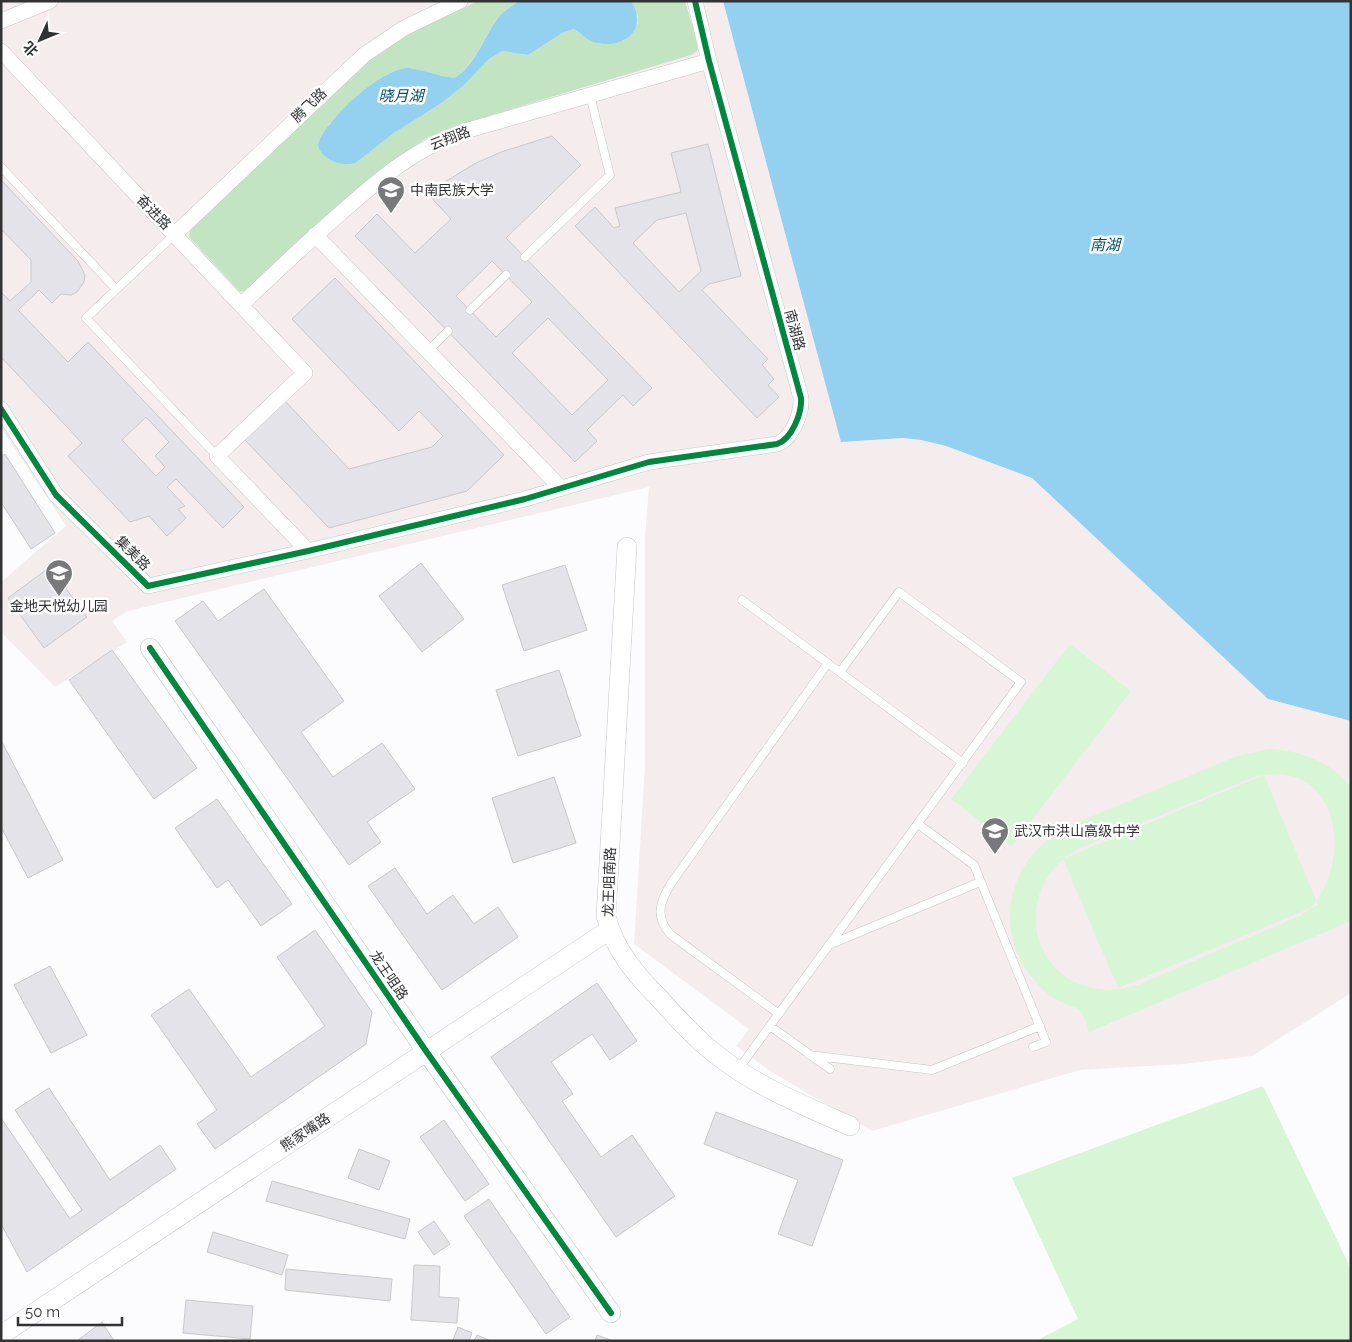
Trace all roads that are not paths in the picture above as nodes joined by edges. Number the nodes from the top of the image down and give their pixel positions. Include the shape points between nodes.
1 (50, 1) edge
2 (460, 1) edge
3 (695, 1) edge
4 (1, 21) edge
5 (1, 51) edge
6 (709, 61) junction
7 (590, 95) junction
8 (1, 168) edge
9 (175, 234) junction
10 (315, 235) junction
11 (525, 257) dead end
12 (506, 275) dead end
13 (116, 289) junction
14 (241, 305) junction
15 (470, 310) dead end
16 (448, 332) dead end
17 (428, 351) junction
18 (1, 409) edge
19 (217, 456) junction
20 (560, 487) junction
21 (627, 547) dead end
22 (308, 551) junction
23 (742, 600) dead end
24 (150, 648) dead end
25 (828, 663) junction
26 (840, 672) junction
27 (962, 763) junction
28 (918, 824) junction
29 (980, 882) junction
30 (609, 930) junction
31 (829, 945) junction
32 (779, 1014) junction
33 (770, 1026) junction
34 (1040, 1026) junction
35 (1033, 1047) dead end
36 (426, 1051) junction
37 (810, 1055) junction
38 (830, 1069) dead end
39 (738, 1070) junction
40 (850, 1126) dead end
41 (611, 1313) dead end
42 (1, 1335) edge

1 - 4 street
2 - 9 street, 腾飞路 via 404,28 364,54
3 - 6 street, 南湖路
5 - 9 street, 奋进路
6 - 7 street, 云翔路
6 - 20 street, 南湖路 via 801,398 800,410 788,437 777,444 649,462
7 - 10 street, 云翔路 via 464,131 433,144 392,168
7 - 11 lane via 610,175
8 - 13 lane
9 - 13 lane
9 - 14 street, 奋进路
10 - 14 street, 云翔路
10 - 17 street
12 - 15 lane
13 - 19 lane via 86,318
14 - 19 street, 奋进路 via 305,373
16 - 17 lane
17 - 20 street
18 - 22 street, 集美路 via 56,495 148,586
19 - 22 street
20 - 22 street, 南湖路 via 525,499
21 - 30 street, 龙王咀南路 via 606,916
23 - 25 lane
24 - 36 street, 龙王咀路
25 - 26 lane
25 - 32 lane via 662,896 659,909 671,935
26 - 27 lane
26 - 27 lane via 899,592 1022,682
27 - 28 lane
28 - 29 lane via 974,865
28 - 31 lane
29 - 31 lane
29 - 34 lane
30 - 36 street, 熊家嘴路
30 - 39 street, 龙王咀南路 via 639,978 692,1034
31 - 32 lane
32 - 33 lane
33 - 37 lane
33 - 39 lane
34 - 35 lane via 1046,1042
34 - 37 lane via 932,1070
36 - 41 street, 龙王咀路
36 - 42 street, 熊家嘴路
37 - 38 lane
39 - 40 street, 龙王咀南路 via 796,1102

